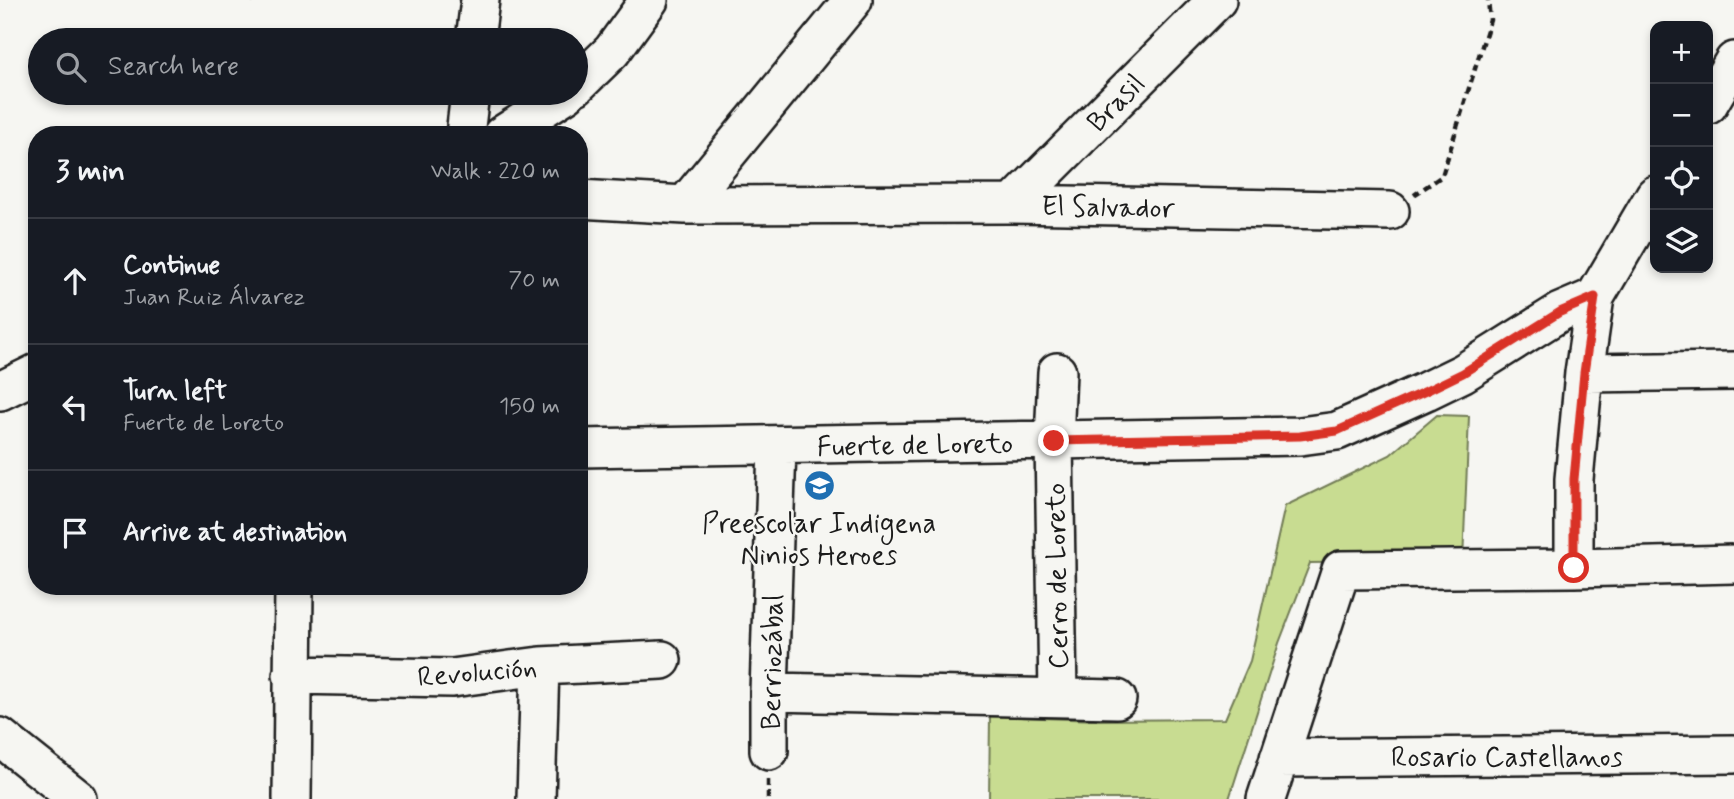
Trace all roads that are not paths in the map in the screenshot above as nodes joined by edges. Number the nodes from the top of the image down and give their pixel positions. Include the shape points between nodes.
1 (480, 0) edge
2 (649, 0) edge
3 (853, 0) edge
4 (1217, 0) edge
5 (476, 28) edge
6 (1734, 61) edge
7 (588, 74) edge
8 (1713, 97) edge
9 (469, 105) edge
10 (548, 105) edge
11 (466, 126) edge
12 (516, 126) edge
13 (588, 200) edge
14 (1013, 204) junction
15 (1650, 204) edge
16 (685, 205) junction
17 (1390, 211) road end
18 (1601, 287) junction
19 (1734, 371) edge
20 (1057, 372) dead end
21 (1584, 373) junction
22 (28, 377) edge
23 (0, 391) edge
24 (1054, 441) junction
25 (777, 447) junction
26 (588, 448) edge
27 (1734, 564) edge
28 (1574, 568) junction
29 (294, 595) edge
30 (662, 660) dead end
31 (540, 666) junction
32 (292, 674) junction
33 (769, 692) junction
34 (1058, 697) junction
35 (1117, 699) dead end
36 (0, 737) edge
37 (769, 751) dead end
38 (1734, 754) edge
39 (1279, 758) junction
40 (78, 799) edge
41 (292, 799) edge
42 (536, 799) edge
43 (1266, 799) edge

1 - 5 street
2 - 7 street via 612,51
3 - 16 street
4 - 14 street, Brasil
6 - 8 street
9 - 11 street
10 - 12 street
13 - 16 street, El Salvador
14 - 16 street, El Salvador
14 - 17 street, El Salvador
15 - 18 street
18 - 21 street
18 - 24 street, Fuerte de Loreto via 1463,373 1337,431 1300,436
19 - 21 street
20 - 24 street, Cerro de Loreto
21 - 28 street via 1574,479
22 - 23 street
24 - 25 street, Fuerte de Loreto
24 - 34 street, Cerro de Loreto
25 - 26 street, Fuerte de Loreto
25 - 33 street, Berriozábal
27 - 28 street
28 - 39 street via 1341,570
29 - 32 street
30 - 31 street, Revolución
31 - 32 street, Revolución via 452,678
31 - 42 street
32 - 41 street
33 - 34 street
33 - 37 street, Berriozábal
34 - 35 street
36 - 40 street
38 - 39 street, Rosario Castellanos
39 - 43 street

